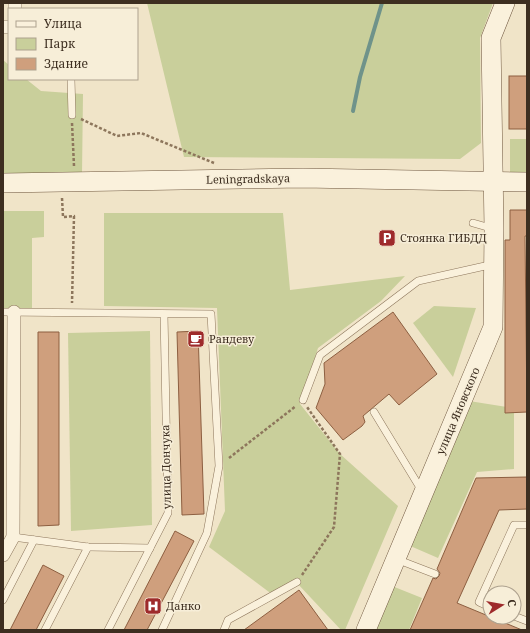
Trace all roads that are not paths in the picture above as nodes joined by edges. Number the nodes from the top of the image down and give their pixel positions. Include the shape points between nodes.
1 (506, 3) edge
2 (71, 80) edge
3 (72, 115) road end
4 (492, 180) junction
5 (527, 182) edge
6 (3, 183) edge
7 (473, 223) dead end
8 (494, 229) junction
9 (494, 264) junction
10 (8, 312) edge
11 (164, 314) junction
12 (303, 400) road end
13 (374, 412) dead end
14 (423, 493) junction
15 (527, 525) edge
16 (8, 538) edge
17 (34, 540) junction
18 (88, 547) junction
19 (150, 548) junction
20 (3, 555) edge
21 (396, 559) junction
22 (434, 574) dead end
23 (297, 582) road end
24 (487, 585) edge
25 (482, 595) edge
26 (3, 600) edge
27 (482, 603) edge
28 (45, 630) edge
29 (108, 630) edge
30 (162, 630) edge
31 (224, 630) edge
32 (366, 630) edge

1 - 4 street, улица Яновского via 491,38
2 - 3 lane
4 - 5 street, Leningradskaya
4 - 6 street, Leningradskaya via 303,178
4 - 8 street, улица Яновского
7 - 8 lane
8 - 9 street, улица Яновского
9 - 12 lane via 418,280 320,355
9 - 14 street, улица Яновского via 493,327
10 - 11 lane
10 - 16 street
11 - 19 lane, улица Дончука via 168,513
11 - 30 lane via 211,314 219,466 207,533
13 - 14 lane
14 - 21 street, улица Яновского
15 - 24 lane via 514,525
16 - 17 lane
16 - 20 street
17 - 18 lane
17 - 26 lane
18 - 19 lane
18 - 28 lane
19 - 29 lane, улица Дончука
21 - 22 lane
21 - 32 street, улица Яновского
23 - 31 lane via 228,620
25 - 27 lane via 479,602

